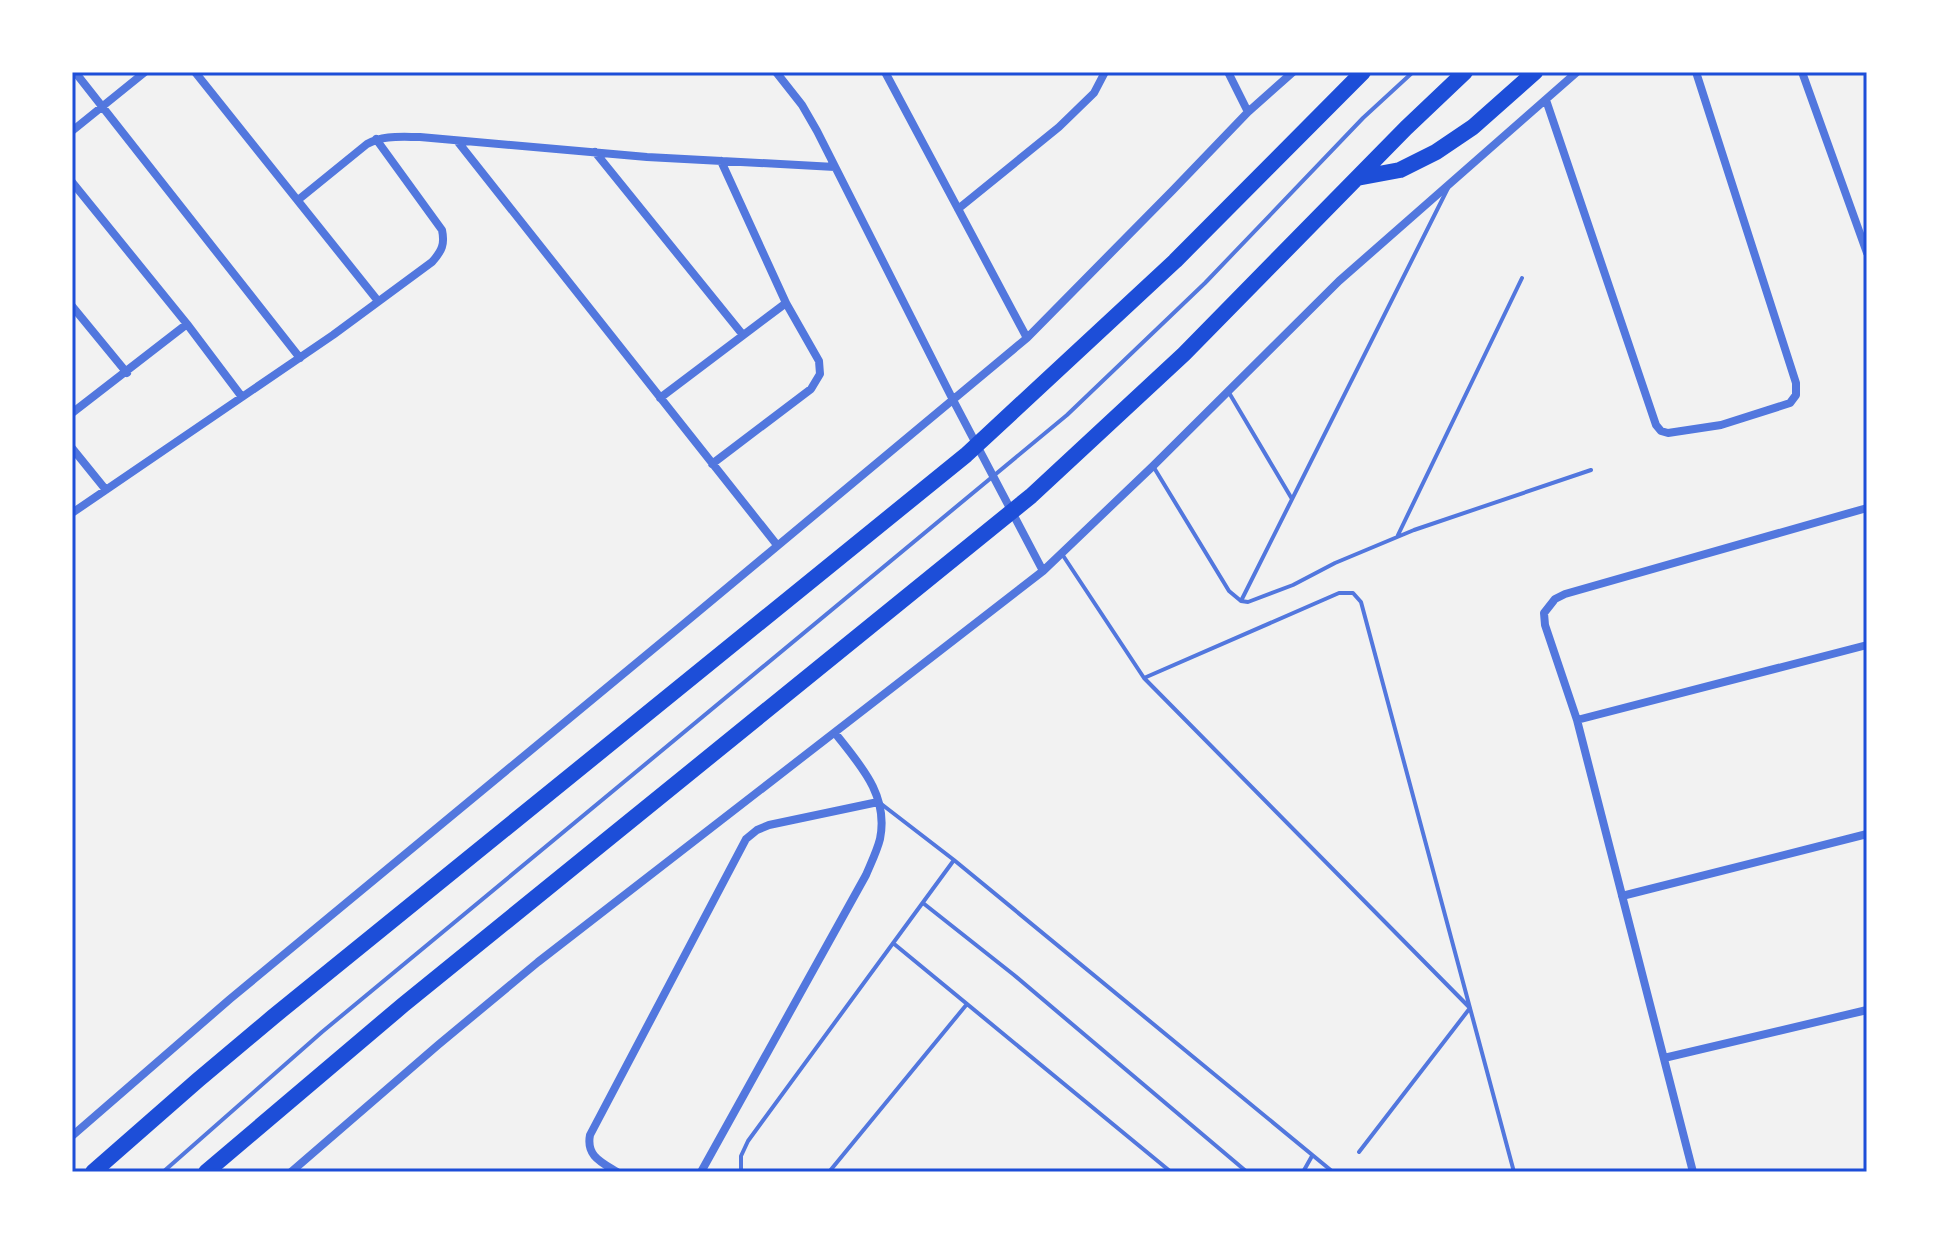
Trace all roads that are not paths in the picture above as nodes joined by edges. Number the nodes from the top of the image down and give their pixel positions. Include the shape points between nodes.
1 (75, 72) edge
2 (145, 72) edge
3 (195, 72) edge
4 (776, 72) edge
5 (885, 72) edge
6 (1105, 72) edge
7 (1228, 72) edge
8 (1293, 72) edge
9 (1363, 72) edge
10 (1413, 72) edge
11 (1465, 72) edge
12 (1535, 72) edge
13 (1577, 72) edge
14 (1696, 72) edge
15 (1802, 72) edge
16 (1546, 100) junction
17 (103, 106) junction
18 (1248, 112) junction
19 (72, 131) edge
20 (376, 139) junction
21 (458, 142) junction
22 (595, 152) junction
23 (721, 161) junction
24 (835, 167) junction
25 (1357, 178) junction
26 (1452, 181) junction
27 (72, 182) edge
28 (298, 200) junction
29 (958, 209) junction
30 (1867, 253) edge
31 (1522, 278) dead end
32 (378, 301) junction
33 (786, 303) junction
34 (72, 306) edge
35 (187, 324) junction
36 (743, 335) junction
37 (1027, 338) junction
38 (300, 358) junction
39 (127, 373) junction
40 (1228, 391) junction
41 (242, 397) junction
42 (660, 398) junction
43 (952, 398) junction
44 (72, 413) edge
45 (72, 448) edge
46 (712, 464) junction
47 (1153, 466) junction
48 (1591, 470) dead end
49 (106, 490) junction
50 (1292, 499) junction
51 (1867, 508) edge
52 (72, 513) edge
53 (1397, 537) junction
54 (777, 545) junction
55 (1062, 554) junction
56 (1043, 571) junction
57 (1241, 601) junction
58 (1867, 645) edge
59 (1144, 678) junction
60 (1577, 720) junction
61 (835, 733) junction
62 (878, 802) junction
63 (1867, 834) edge
64 (954, 860) junction
65 (1622, 896) junction
66 (923, 903) junction
67 (893, 943) junction
68 (967, 1004) junction
69 (1470, 1008) junction
70 (1867, 1010) edge
71 (1664, 1058) junction
72 (72, 1136) edge
73 (1359, 1152) dead end
74 (1312, 1156) junction
75 (93, 1172) edge
76 (163, 1172) edge
77 (206, 1172) edge
78 (291, 1172) edge
79 (617, 1172) edge
80 (701, 1172) edge
81 (741, 1172) edge
82 (829, 1172) edge
83 (1171, 1172) edge
84 (1247, 1172) edge
85 (1303, 1172) edge
86 (1333, 1172) edge
87 (1514, 1172) edge
88 (1693, 1172) edge

1 - 17 street
2 - 17 street
3 - 28 street
4 - 24 street via 802,105
5 - 29 street
6 - 29 street via 1094,93 1059,127
7 - 18 street
8 - 18 street
9 - 75 highway via 1175,261 966,455 273,1017
10 - 76 lane via 1067,415 322,1032
11 - 25 highway
12 - 25 highway via 1436,152 1400,170
13 - 16 street
14 - 16 street via 1796,383 1790,403 1721,425 1668,433 1656,425
15 - 30 street
16 - 26 street
17 - 19 street
17 - 38 street
18 - 37 street
20 - 21 street
20 - 28 street
20 - 32 street via 444,239 432,262
21 - 22 street
21 - 42 street
22 - 23 street
22 - 36 street
23 - 24 street
23 - 33 street
24 - 43 street
25 - 77 highway via 1184,354 1031,496 403,1005
26 - 40 street via 1339,281
26 - 50 lane
27 - 35 street
28 - 32 street
29 - 37 street
31 - 53 lane
32 - 38 street
33 - 36 street
33 - 46 street via 819,361 820,374 811,389
34 - 39 street
35 - 39 street
35 - 41 street
36 - 42 street
37 - 43 street
38 - 41 street
39 - 44 street
40 - 47 street
40 - 50 lane
41 - 49 street
42 - 46 street
43 - 54 street
43 - 56 street
45 - 49 street
46 - 54 street
47 - 55 street
47 - 57 lane via 1229,591
48 - 53 lane
49 - 52 street
50 - 57 lane
51 - 60 street via 1555,599 1543,618
53 - 57 lane via 1293,585
54 - 72 street
55 - 56 street
55 - 59 lane
56 - 61 street
58 - 60 street
59 - 69 lane
59 - 69 lane via 1339,593 1353,593 1361,602
60 - 65 street
61 - 62 street via 868,775
61 - 78 street via 538,962
62 - 64 lane
62 - 79 street via 769,825 746,839 590,1135 591,1154
62 - 80 street via 880,839 866,875
63 - 65 street
64 - 66 lane
64 - 74 lane
65 - 71 street
66 - 67 lane
66 - 84 lane
67 - 68 lane
67 - 81 lane via 748,1141
68 - 82 lane
68 - 83 lane
69 - 73 lane
69 - 87 lane
70 - 71 street
71 - 88 street
74 - 85 lane
74 - 86 lane

